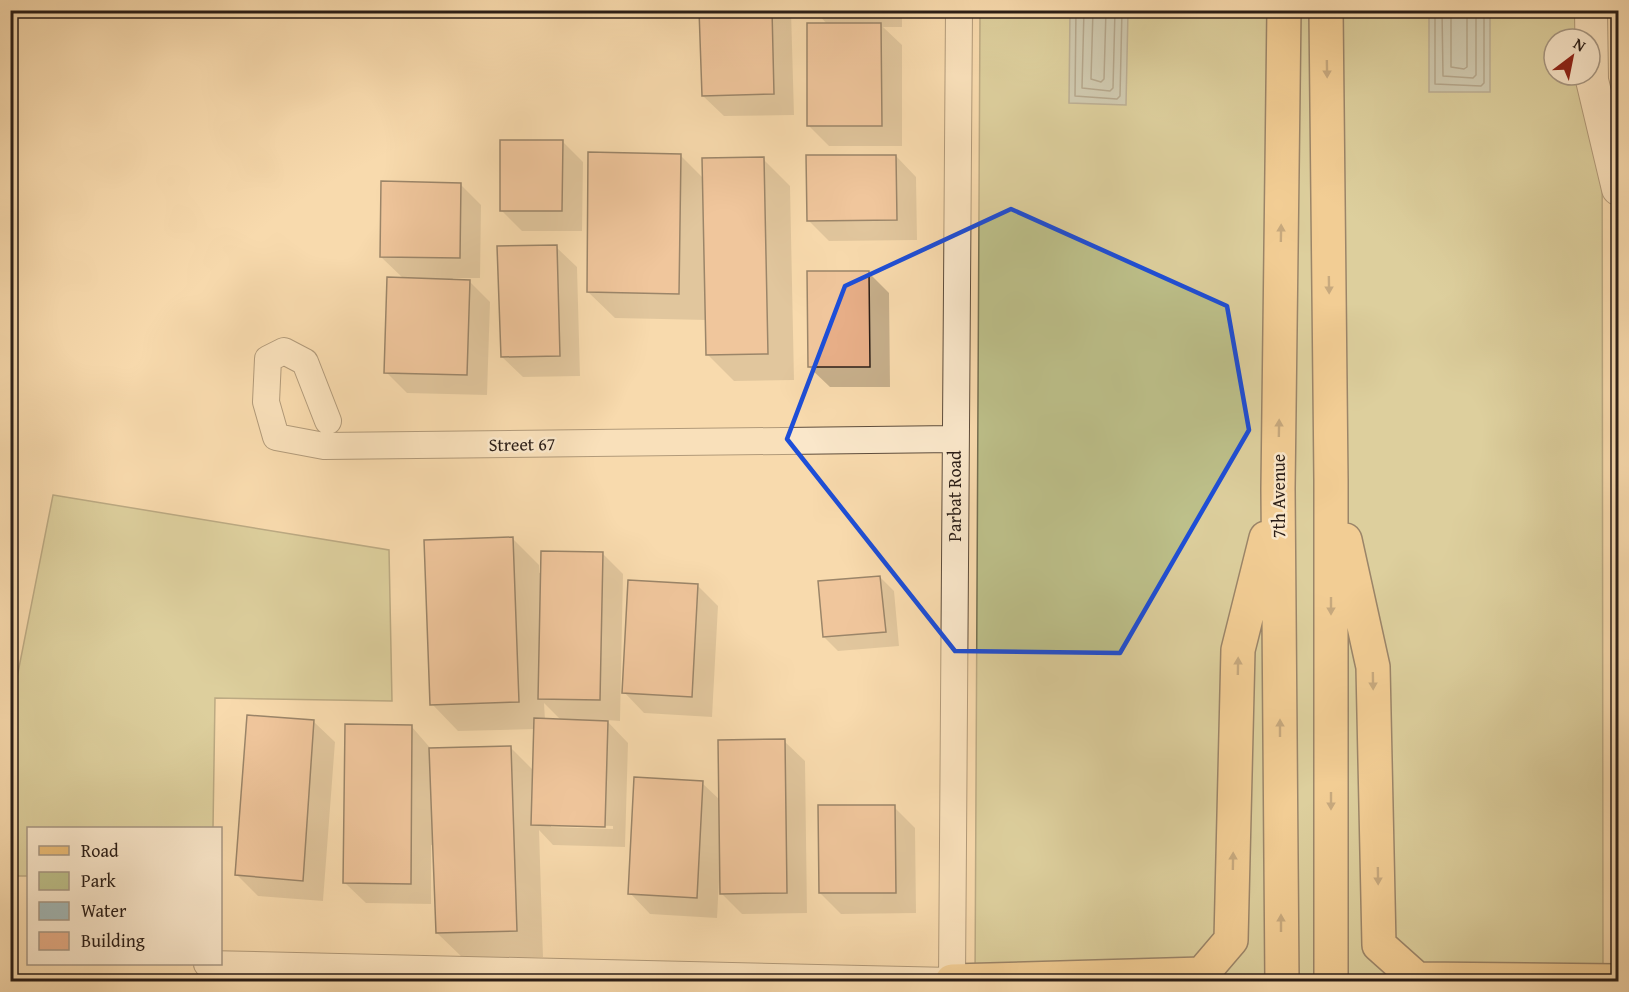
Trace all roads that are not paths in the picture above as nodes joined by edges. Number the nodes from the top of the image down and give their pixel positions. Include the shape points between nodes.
1 (959, 10) edge
2 (1326, 10) edge
3 (1591, 10) edge
4 (1283, 14) edge
5 (1618, 189) edge
6 (328, 421) dead end
7 (955, 439) junction
8 (1331, 480) junction
9 (1278, 489) junction
10 (222, 963) edge
11 (952, 981) edge
12 (1281, 981) edge
13 (1331, 981) edge
14 (1618, 981) edge

1 - 7 street, Parbat Road
2 -> 8 main road
3 - 5 street via 1592,80
9 -> 4 main road, 7th Avenue
6 - 7 street, Street 67 via 305,362 284,351 268,359 266,402 276,437 324,446
7 - 11 street, Parbat Road
8 -> 13 main road
8 -> 14 main road via 1373,667 1379,945 1418,979
11 -> 9 main road via 1202,974 1231,940 1238,650
12 -> 9 main road, 7th Avenue
10 - 11 street

